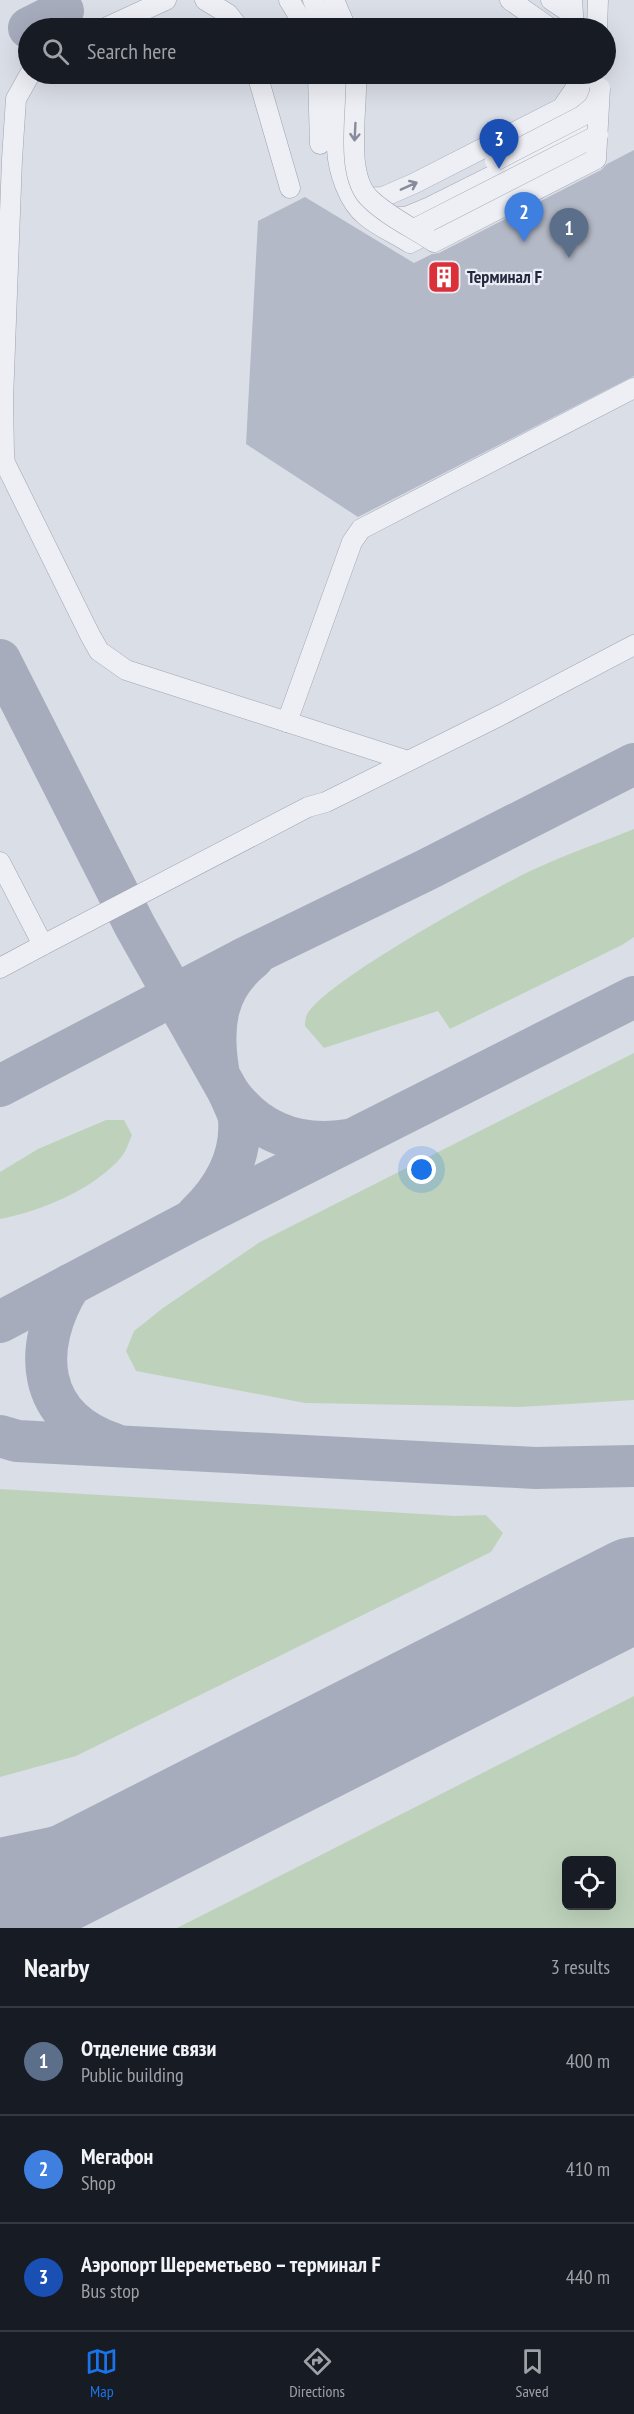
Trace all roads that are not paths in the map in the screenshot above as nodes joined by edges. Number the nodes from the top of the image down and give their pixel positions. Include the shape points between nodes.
1 (166, 0) edge
2 (205, 0) edge
3 (289, 0) edge
4 (313, 0) edge
5 (334, 0) edge
6 (510, 0) edge
7 (551, 0) edge
8 (598, 0) edge
9 (572, 14) edge
10 (127, 18) edge
11 (231, 18) edge
12 (300, 18) edge
13 (321, 18) edge
14 (342, 18) edge
15 (536, 18) edge
16 (597, 18) edge
17 (24, 84) edge
18 (260, 84) edge
19 (318, 84) edge
20 (336, 84) edge
21 (356, 84) edge
22 (582, 84) edge
23 (589, 84) edge
24 (593, 84) edge
25 (594, 84) edge
26 (320, 144) dead end
27 (6, 162) edge
28 (290, 188) dead end
29 (353, 198) junction
30 (374, 203) junction
31 (634, 388) edge
32 (634, 645) edge
33 (287, 722) junction
34 (408, 761) junction
35 (0, 862) edge
36 (43, 945) junction
37 (0, 968) edge

1 - 10 street
2 - 11 street
3 - 12 street
4 - 13 street
5 - 14 street
6 - 15 street
7 - 9 street
8 - 16 street
17 - 27 street via 16,99
18 - 28 street
19 - 26 street
20 - 29 street via 338,161
21 -> 30 street, bridge via 355,172
29 -> 22 street via 383,197 415,183 562,108
23 - 29 street via 577,128 566,139 405,218 372,213
24 - 30 street, bridge via 598,135 596,159 434,242
25 - 30 street, bridge via 597,100 589,112 562,127 411,203 390,207
27 - 33 street via 5,462 73,602 99,651 126,670
31 - 33 street via 361,529 348,551
32 - 34 street
33 - 34 street
34 - 36 street via 308,807
35 - 36 street
36 - 37 street

